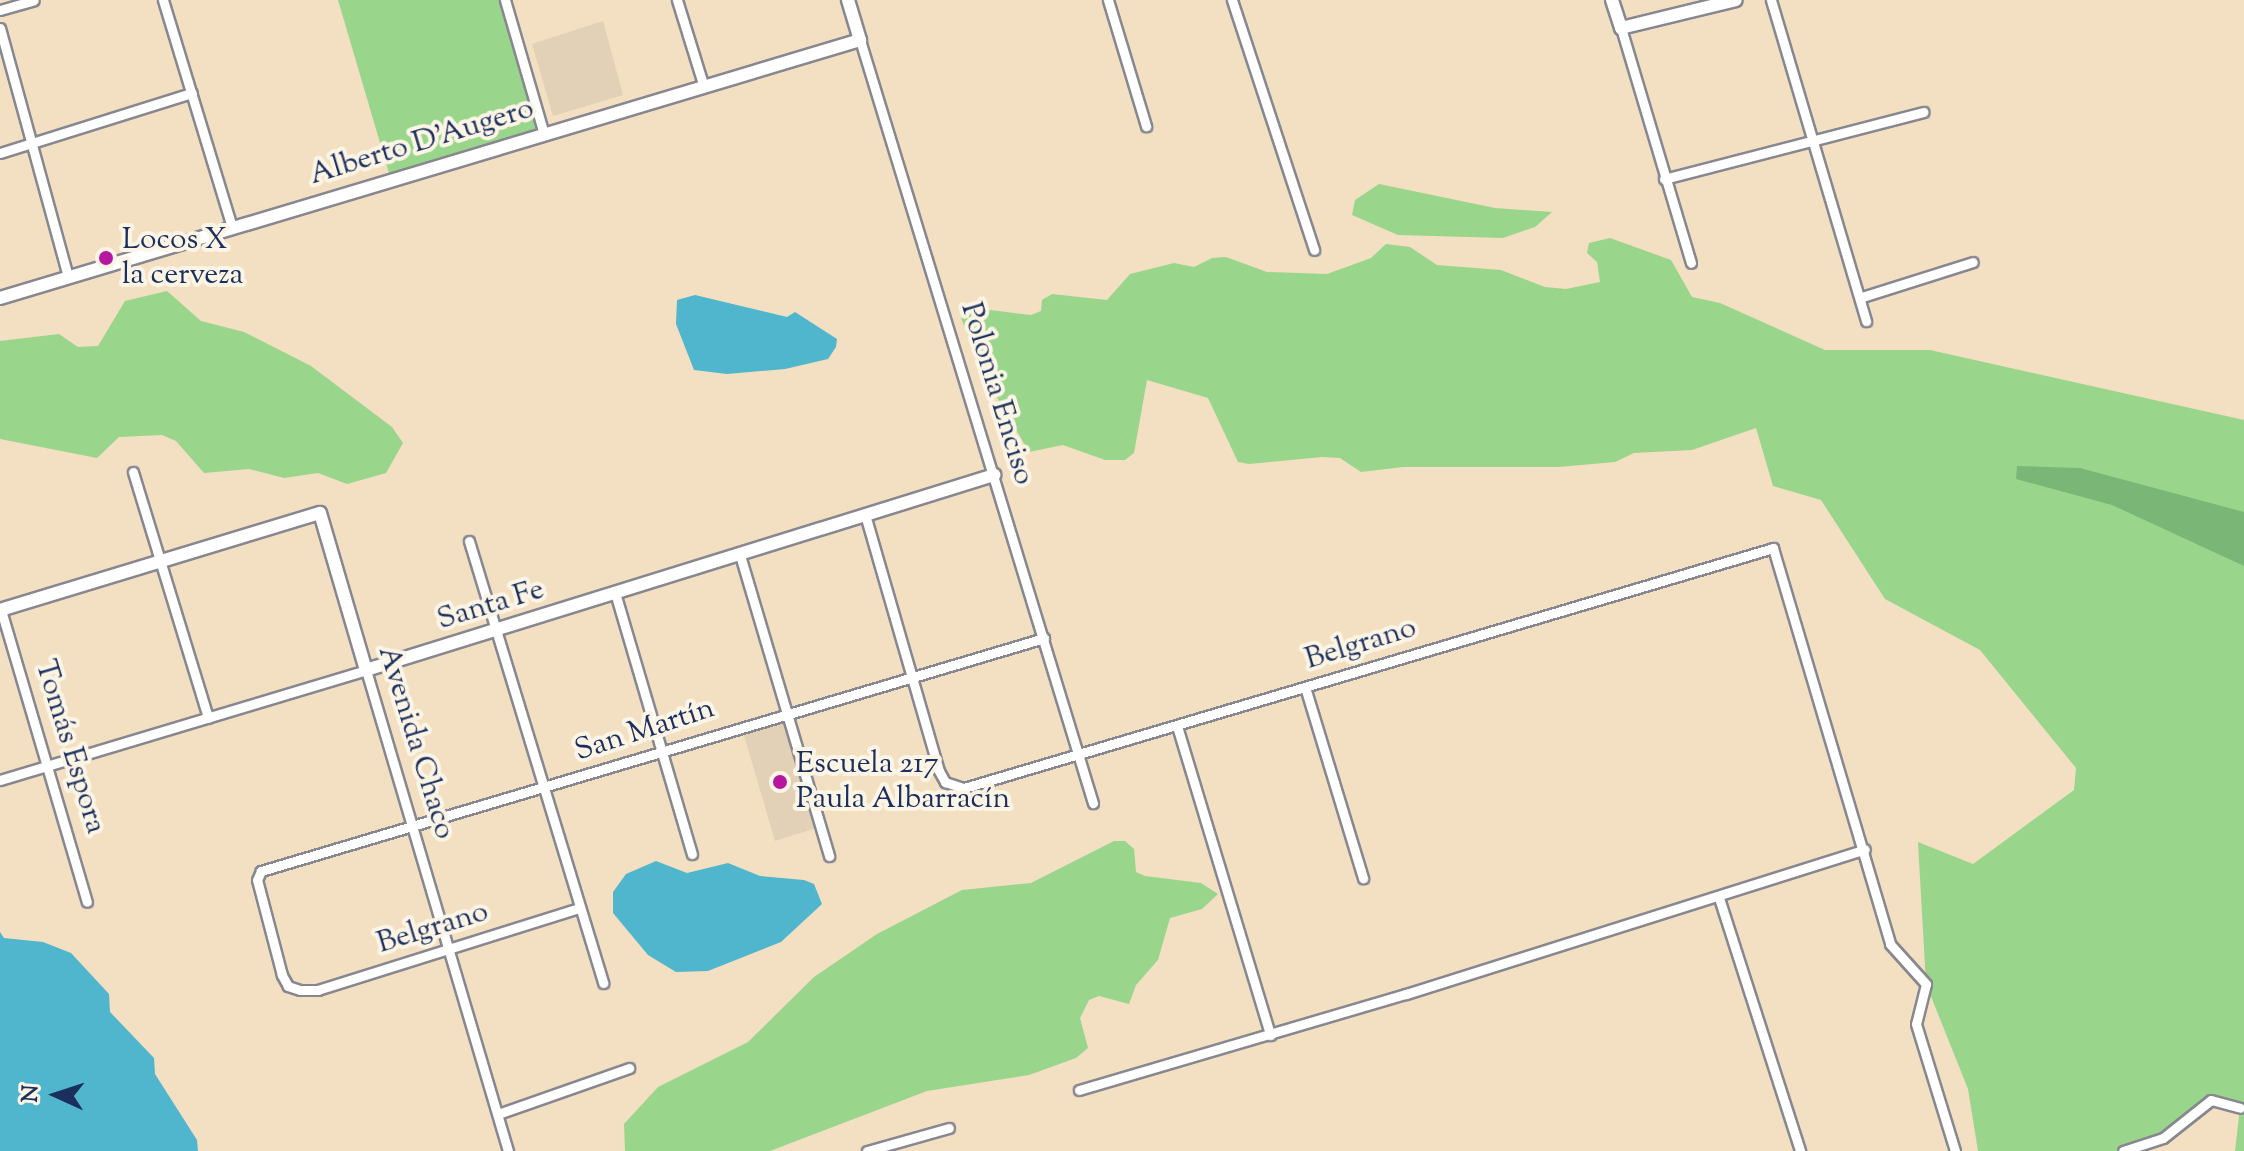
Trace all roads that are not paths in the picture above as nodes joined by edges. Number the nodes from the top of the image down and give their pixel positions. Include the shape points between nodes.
1 (34, 0) edge
2 (163, 0) edge
3 (505, 0) edge
4 (677, 0) edge
5 (848, 0) edge
6 (1108, 0) edge
7 (1232, 0) edge
8 (1612, 0) edge
9 (1736, 0) edge
10 (1771, 0) edge
11 (0, 10) edge
12 (0, 28) edge
13 (1621, 28) junction
14 (860, 40) junction
15 (704, 87) junction
16 (192, 93) junction
17 (1924, 112) dead end
18 (1146, 126) dead end
19 (544, 134) junction
20 (1816, 140) junction
21 (32, 144) junction
22 (0, 153) edge
23 (1664, 179) junction
24 (232, 227) junction
25 (1314, 250) dead end
26 (1973, 262) dead end
27 (1691, 263) dead end
28 (68, 277) junction
29 (1862, 297) junction
30 (0, 298) edge
31 (1866, 321) dead end
32 (133, 472) dead end
33 (994, 475) junction
34 (866, 518) junction
35 (469, 541) dead end
36 (740, 555) junction
37 (159, 562) junction
38 (616, 596) junction
39 (0, 609) edge
40 (495, 632) junction
41 (1044, 638) junction
42 (366, 670) junction
43 (911, 673) junction
44 (1305, 687) junction
45 (788, 710) junction
46 (208, 718) junction
47 (1177, 726) junction
48 (663, 750) junction
49 (1080, 754) junction
50 (49, 767) junction
51 (0, 780) edge
52 (541, 790) junction
53 (1093, 803) dead end
54 (414, 828) junction
55 (1865, 849) junction
56 (692, 854) dead end
57 (829, 856) dead end
58 (1363, 878) dead end
59 (1719, 898) junction
60 (87, 902) dead end
61 (579, 908) junction
62 (450, 949) junction
63 (603, 983) dead end
64 (300, 990) joint
65 (1270, 1035) junction
66 (629, 1068) dead end
67 (1079, 1090) dead end
68 (2240, 1108) dead end
69 (498, 1114) junction
70 (949, 1128) dead end
71 (508, 1151) edge
72 (867, 1151) edge
73 (1800, 1151) edge
74 (1955, 1151) edge
75 (2123, 1151) edge

1 - 11 street
2 - 16 street
3 - 19 street
4 - 15 street
5 - 14 main road, Polonia Enciso
6 - 18 street
7 - 25 street
8 - 13 main road
9 - 13 main road
10 - 20 street
12 - 21 street
13 - 23 street
14 - 15 main road, Alberto D'Augero
14 - 33 street, Polonia Enciso
15 - 19 main road, Alberto D'Augero
16 - 21 street
16 - 24 street
17 - 20 street
19 - 24 main road, Alberto D'Augero
20 - 23 street
20 - 29 street
21 - 22 street
21 - 28 street
23 - 27 street
24 - 28 main road, Alberto D'Augero
26 - 29 street
28 - 30 main road, Alberto D'Augero
29 - 31 street
32 - 37 street
33 - 34 main road, Santa Fe
33 - 41 street, Polonia Enciso
34 - 36 main road, Santa Fe
34 - 43 street
35 - 40 street
36 - 38 main road, Santa Fe
36 - 45 street
37 - 39 main road
37 - 42 main road, Avenida Chaco via 320,513
37 - 46 street
38 - 40 main road, Santa Fe
38 - 48 street
39 - 50 street, Tomás Espora
40 - 42 main road, Santa Fe
40 - 52 street
41 - 43 street, San Martín
41 - 49 street, Polonia Enciso
42 - 46 street, Santa Fe
42 - 54 street, Avenida Chaco
43 - 45 street, San Martín
43 - 49 street, Belgrano via 945,782 964,788
44 - 47 street, Belgrano
44 - 55 street, Belgrano via 1773,548
44 - 58 street
45 - 48 street, San Martín
45 - 57 street
46 - 50 street, Santa Fe
47 - 49 street, Belgrano
47 - 65 street
48 - 52 street, San Martín
48 - 56 street
49 - 53 street, Polonia Enciso
50 - 51 street, Santa Fe
50 - 60 street, Tomás Espora
52 - 54 street, San Martín
52 - 61 street
54 - 62 street, Avenida Chaco
54 - 64 street, San Martín via 261,871 257,892 282,975 288,986
55 - 59 street
55 - 74 street via 1890,944 1926,984 1916,1024
59 - 65 street
59 - 73 street
61 - 62 street, Belgrano
61 - 63 street
62 - 64 street, Belgrano via 318,990
62 - 69 street, Avenida Chaco
65 - 67 street
66 - 69 street
68 - 75 street via 2211,1100 2163,1138
69 - 71 street, Avenida Chaco
70 - 72 street

